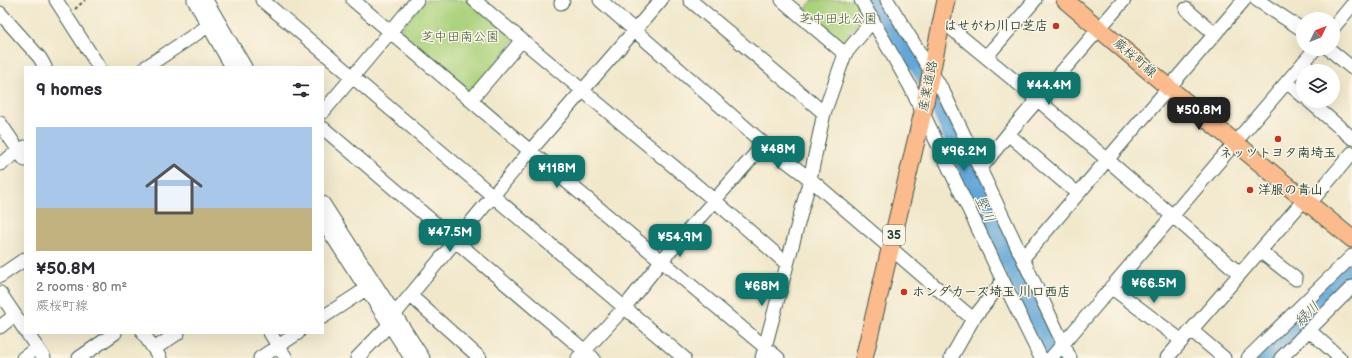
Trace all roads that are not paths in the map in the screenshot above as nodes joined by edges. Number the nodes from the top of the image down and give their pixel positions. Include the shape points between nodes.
1 (56, 0) edge
2 (194, 0) edge
3 (206, 0) edge
4 (262, 0) edge
5 (354, 0) edge
6 (417, 0) edge
7 (474, 0) edge
8 (600, 0) edge
9 (661, 0) edge
10 (690, 0) edge
11 (782, 0) edge
12 (861, 0) edge
13 (887, 0) edge
14 (946, 0) edge
15 (1035, 0) edge
16 (1065, 0) edge
17 (1124, 0) edge
18 (1244, 0) edge
19 (1256, 0) edge
20 (1352, 5) edge
21 (1186, 9) dead end
22 (0, 13) edge
23 (872, 20) junction
24 (941, 20) junction
25 (1340, 20) edge
26 (208, 26) junction
27 (1296, 26) edge
28 (1099, 28) junction
29 (635, 30) junction
30 (390, 31) junction
31 (1215, 34) junction
32 (522, 40) junction
33 (845, 54) junction
34 (1309, 56) edge
35 (1337, 56) edge
36 (986, 57) junction
37 (44, 66) edge
38 (98, 66) edge
39 (148, 66) edge
40 (231, 66) edge
41 (244, 66) edge
42 (1352, 68) edge
43 (931, 71) junction
44 (352, 77) junction
45 (1287, 82) junction
46 (1169, 88) junction
47 (1296, 90) edge
48 (582, 91) junction
49 (471, 100) junction
50 (1038, 100) junction
51 (1317, 108) edge
52 (324, 111) edge
53 (923, 112) junction
54 (824, 113) junction
55 (0, 123) edge
56 (324, 129) edge
57 (1008, 134) junction
58 (1352, 138) edge
59 (1235, 143) junction
60 (764, 144) junction
61 (530, 151) junction
62 (23, 152) edge
63 (1352, 153) edge
64 (1108, 159) junction
65 (0, 164) edge
66 (981, 168) junction
67 (810, 179) junction
68 (1078, 194) junction
69 (493, 196) junction
70 (714, 200) junction
71 (1307, 202) junction
72 (324, 207) edge
73 (1173, 216) junction
74 (324, 224) edge
75 (1352, 239) edge
76 (456, 242) junction
77 (891, 250) junction
78 (1260, 251) junction
79 (1352, 256) edge
80 (1023, 258) junction
81 (24, 260) edge
82 (662, 260) junction
83 (786, 263) junction
84 (1240, 274) junction
85 (0, 276) edge
86 (1296, 279) dead end
87 (1002, 281) junction
88 (1112, 287) junction
89 (1352, 287) edge
90 (366, 289) junction
91 (0, 293) edge
92 (411, 296) junction
93 (624, 308) junction
94 (15, 315) junction
95 (324, 316) edge
96 (973, 319) junction
97 (392, 320) junction
98 (0, 328) edge
99 (24, 328) edge
100 (1191, 330) junction
101 (1309, 330) junction
102 (28, 334) edge
103 (114, 334) edge
104 (144, 334) edge
105 (177, 334) edge
106 (271, 334) edge
107 (296, 334) edge
108 (1182, 341) junction
109 (1063, 343) junction
110 (278, 346) junction
111 (763, 352) edge
112 (41, 353) edge
113 (157, 353) edge
114 (585, 355) edge
115 (23, 358) edge
116 (79, 358) edge
117 (260, 358) edge
118 (286, 358) edge
119 (357, 358) edge
120 (411, 358) edge
121 (422, 358) edge
122 (480, 358) edge
123 (684, 358) edge
124 (778, 358) edge
125 (864, 358) edge
126 (951, 358) edge
127 (1041, 358) edge
128 (1051, 358) edge
129 (1070, 358) edge
130 (1168, 358) edge
131 (1224, 358) edge
132 (1248, 358) edge
133 (1281, 358) edge
134 (1340, 358) edge

1 - 38 street
2 - 26 street
3 - 41 street
4 - 44 street
5 - 30 street
6 - 30 street
7 - 32 street
8 - 29 street
9 - 29 street
10 - 54 street
11 - 33 street
12 - 23 street
13 - 43 street
14 - 24 main road, 産業道路 / 35
15 - 36 street
16 - 28 main road, 蕨桜町線
17 - 28 street
18 - 31 street
19 - 27 street
20 - 25 street
21 - 31 street
22 - 37 street
23 - 33 street
23 - 53 street
24 - 36 street
24 - 43 main road, 産業道路 / 35
26 - 39 street
26 - 40 street
28 - 46 main road, 蕨桜町線
28 - 50 street
29 - 48 street
29 - 60 street
30 - 44 street
30 - 49 street
31 - 46 street
32 - 48 street
32 - 49 street
33 - 54 street
34 - 45 street
35 - 42 street
36 - 50 street
43 - 53 main road, 産業道路 / 35
43 - 66 street
44 - 52 street
44 - 69 street
45 - 47 street
45 - 59 street
46 - 59 main road, 蕨桜町線
46 - 64 street
48 - 61 street
48 - 70 street
49 - 61 street
50 - 57 street
50 - 64 street
51 - 58 street
53 - 77 main road, 産業道路 / 35
53 - 87 street
54 - 67 street
55 - 62 street
56 - 76 street
57 - 66 street
57 - 68 street
59 - 71 main road, 蕨桜町線
59 - 73 street
60 - 67 street
60 - 70 street
61 - 69 street
61 - 82 street
62 - 65 street
63 - 71 street
64 - 68 street
64 - 73 street
66 - 80 street
67 - 77 street
67 - 83 street
68 - 80 street
69 - 76 street
69 - 93 street
70 - 82 street
70 - 83 street
71 - 75 main road, 蕨桜町線
71 - 78 street
72 - 97 street
73 - 84 street
73 - 88 street
74 - 90 street
76 - 92 street
76 - 114 street
77 - 96 street
77 - 125 main road, 産業道路 / 35
78 - 84 street
78 - 86 street
79 - 132 street
80 - 109 street
81 - 85 street
82 - 93 street
82 - 111 street
83 - 111 street
84 - 100 street
87 - 96 street
87 - 127 street
88 - 108 street
88 - 109 street
89 - 101 street
90 - 95 street
90 - 97 street
91 - 94 street
92 - 97 street
92 - 122 street
93 - 114 street
93 - 123 street
94 - 98 street
94 - 99 street
96 - 126 street
97 - 119 street
97 - 120 street
97 - 121 street
100 - 108 street
100 - 131 street
101 - 133 street
101 - 134 street
102 - 112 street
103 - 116 street
104 - 113 street
105 - 113 street
106 - 110 street
107 - 110 street
108 - 130 street
109 - 128 street
109 - 129 street
110 - 117 street
110 - 118 street
111 - 124 street
112 - 115 street

